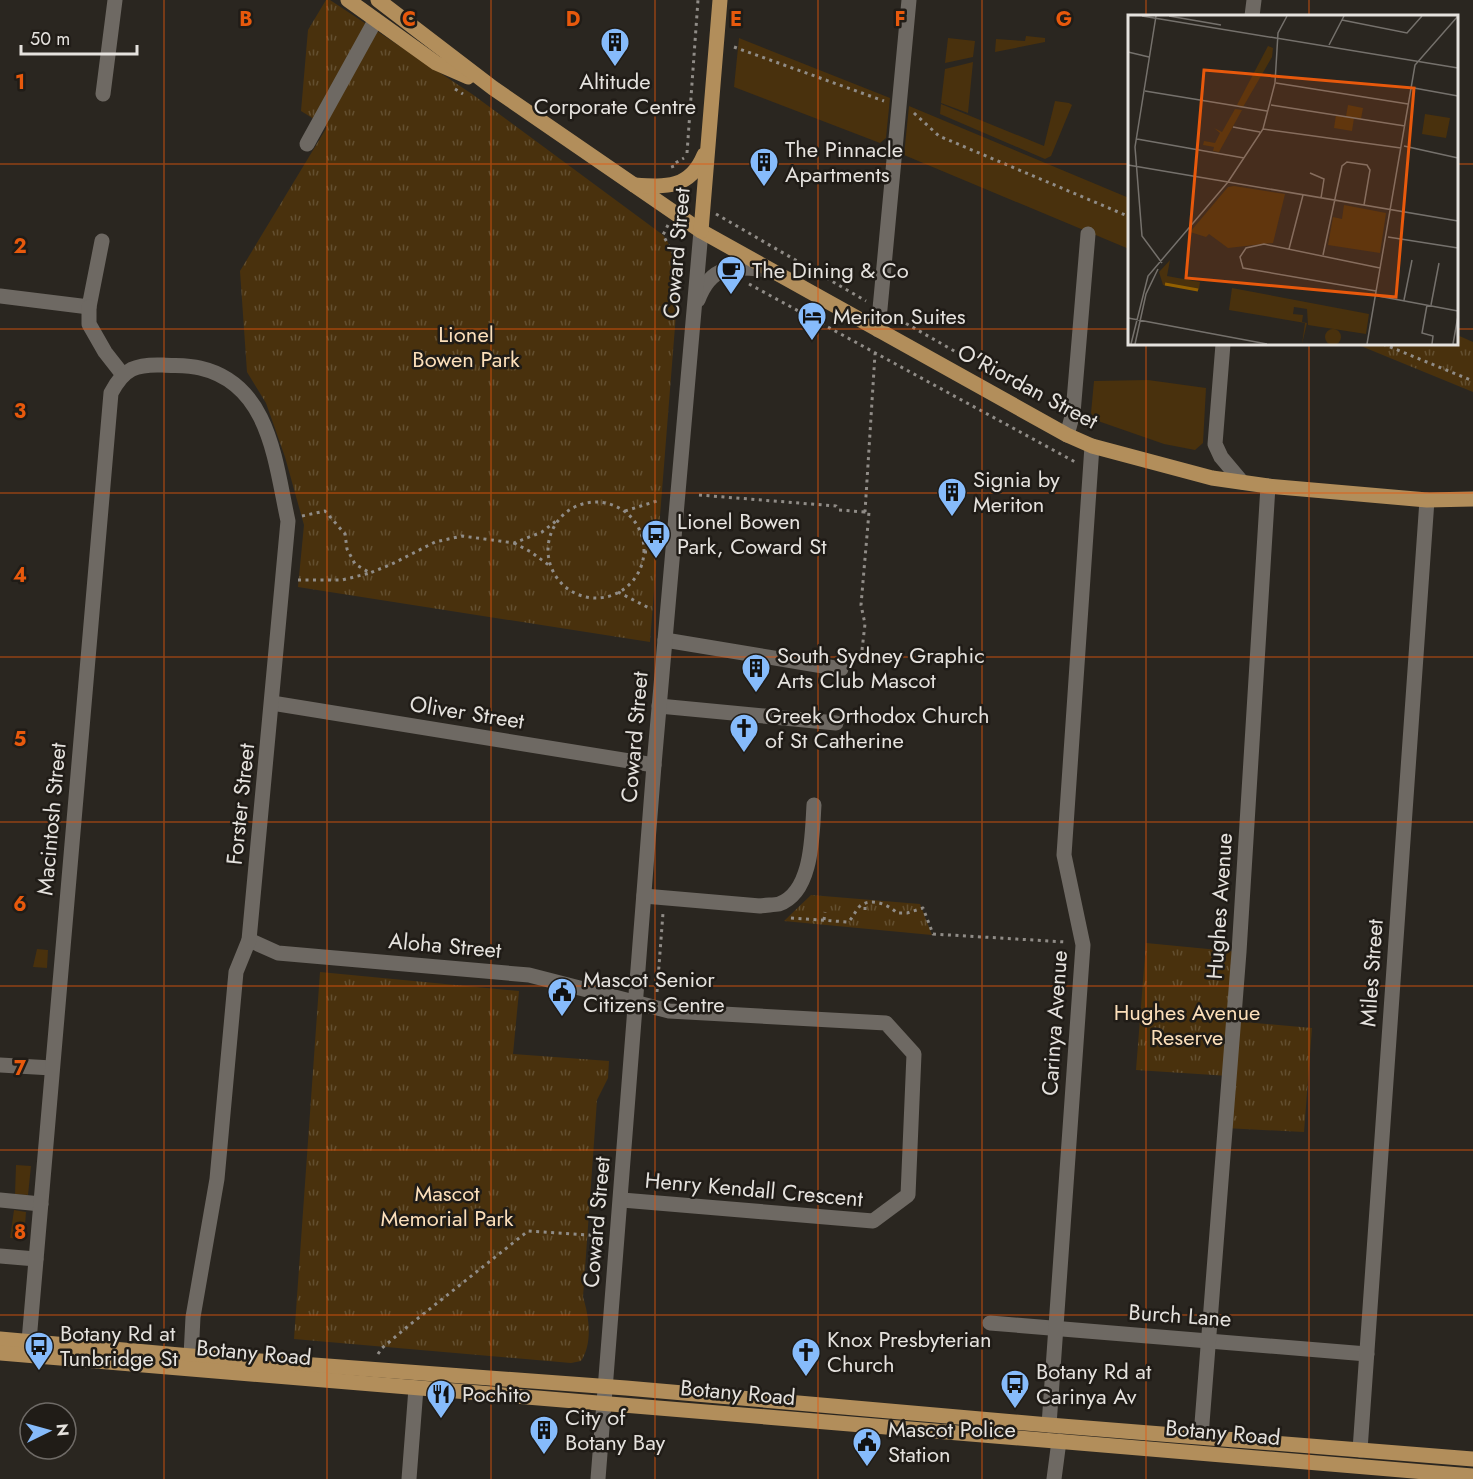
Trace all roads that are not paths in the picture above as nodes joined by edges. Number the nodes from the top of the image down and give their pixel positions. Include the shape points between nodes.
1 (115, 0) edge
2 (348, 0) edge
3 (378, 0) edge
4 (720, 0) edge
5 (909, 0) edge
6 (1254, 0) edge
7 (1252, 15) edge
8 (375, 21) junction
9 (493, 88) junction
10 (103, 94) dead end
11 (307, 144) dead end
12 (709, 144) junction
13 (633, 185) junction
14 (701, 231) junction
15 (1089, 234) dead end
16 (102, 241) dead end
17 (769, 270) junction
18 (0, 296) edge
19 (89, 307) junction
20 (694, 312) junction
21 (878, 330) junction
22 (1223, 345) edge
23 (123, 375) junction
24 (1067, 435) junction
25 (1092, 446) junction
26 (1242, 482) junction
27 (1268, 486) junction
28 (1473, 499) edge
29 (1427, 500) junction
30 (665, 640) junction
31 (841, 669) dead end
32 (272, 703) junction
33 (659, 706) junction
34 (836, 723) dead end
35 (654, 765) junction
36 (814, 805) dead end
37 (644, 896) junction
38 (249, 940) junction
39 (635, 1002) junction
40 (0, 1065) edge
41 (52, 1068) junction
42 (0, 1200) edge
43 (621, 1200) junction
44 (41, 1204) junction
45 (0, 1256) edge
46 (36, 1259) junction
47 (990, 1323) dead end
48 (1055, 1329) junction
49 (0, 1339) edge
50 (1208, 1339) junction
51 (29, 1341) junction
52 (0, 1353) edge
53 (1367, 1354) junction
54 (191, 1356) junction
55 (606, 1386) junction
56 (416, 1388) junction
57 (604, 1403) junction
58 (1048, 1425) junction
59 (1201, 1436) junction
60 (1059, 1441) junction
61 (1360, 1450) junction
62 (1473, 1459) edge
63 (1471, 1477) edge
64 (409, 1479) edge
65 (598, 1479) edge
66 (1054, 1479) edge

1 - 10 street
2 - 8 main road, O'Riordan Street
3 - 9 main road, O'Riordan Street
4 - 12 main road, Coward Street
5 - 21 street
6 - 7 street
8 - 9 main road, O'Riordan Street via 436,63
8 - 11 street
9 - 13 main road, O'Riordan Street
12 - 13 main road via 696,171 684,180 668,186
12 - 14 main road, Coward Street
13 - 14 main road, O'Riordan Street
14 - 17 main road, O'Riordan Street
14 - 20 street, Coward Street
15 - 24 street via 1073,412
16 - 19 street
17 - 20 street via 735,267 717,272 705,284
17 - 21 main road, O'Riordan Street
18 - 19 street
19 - 23 street via 89,324
20 - 30 street, Coward Street
21 - 24 main road, O'Riordan Street
22 - 26 street via 1215,444
23 - 32 street, Forster Street via 152,364 216,373 240,388 262,418 288,521
23 - 41 street, Macintosh Street via 111,393 109,407
24 - 25 main road, O'Riordan Street
25 - 26 main road, O'Riordan Street via 1212,478
25 - 48 street, Carinya Avenue via 1064,855 1083,945
26 - 27 main road, O'Riordan Street
27 - 29 main road, O'Riordan Street
27 - 50 street, Hughes Avenue via 1239,952
28 - 29 main road, O'Riordan Street
29 - 53 street, Miles Street
30 - 31 street
30 - 33 street, Coward Street
32 - 35 street, Oliver Street
32 - 38 street, Forster Street
33 - 34 street
33 - 35 street, Coward Street
35 - 37 street, Coward Street
36 - 37 street via 810,857 802,880 792,895 779,904 760,906
37 - 39 street, Coward Street
38 - 39 street, Aloha Street via 278,953 529,975
38 - 54 street, Forster Street via 236,972 217,1179 193,1317
39 - 43 street, Coward Street
39 - 43 street, Henry Kendall Crescent via 669,1011 886,1023 914,1054 908,1195 873,1221
40 - 41 street
41 - 44 street, Macintosh Street
42 - 44 street
43 - 55 street, Coward Street
44 - 46 street, Macintosh Street
45 - 46 street
46 - 51 street, Macintosh Street
47 - 48 street, Burch Lane
48 - 50 street, Burch Lane
48 - 58 street, Carinya Avenue
49 - 51 main road, Botany Road
50 - 53 street, Burch Lane
50 - 59 street, Hughes Avenue
51 - 54 main road, Botany Road
52 - 56 main road, Botany Road
53 - 61 street, Miles Street
54 - 55 main road, Botany Road
55 - 57 street, Coward Street
55 - 58 main road, Botany Road
56 - 57 main road, Botany Road
56 - 64 street
57 - 60 main road, Botany Road
57 - 65 street, Coward Street
58 - 59 main road, Botany Road
59 - 61 main road, Botany Road
60 - 63 main road, Botany Road
60 - 66 street
61 - 62 main road, Botany Road

